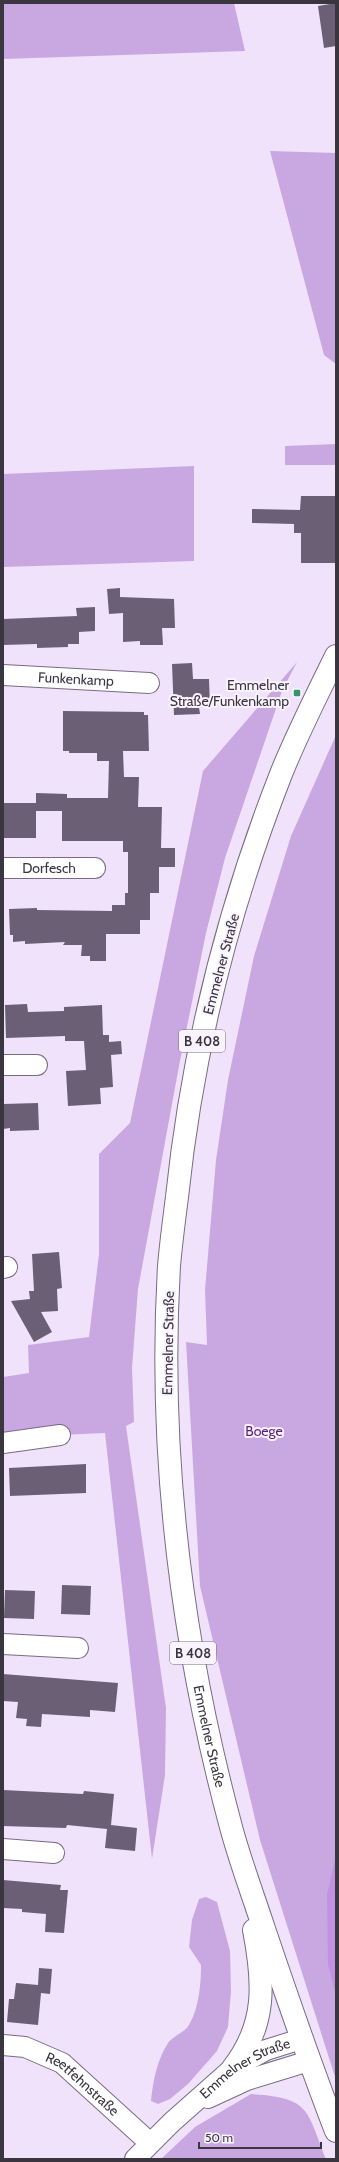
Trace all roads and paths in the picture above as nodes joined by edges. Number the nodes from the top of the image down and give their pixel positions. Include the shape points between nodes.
1 (336, 656) edge
2 (3, 675) edge
3 (149, 683) dead end
4 (3, 868) edge
5 (95, 868) dead end
6 (3, 1065) edge
7 (37, 1065) dead end
8 (60, 1435) dead end
9 (3, 1443) edge
10 (3, 1644) edge
11 (78, 1648) dead end
12 (3, 1849) edge
13 (54, 1854) dead end
14 (240, 1854) junction
15 (301, 2039) junction
16 (3, 2045) edge
17 (309, 2061) junction
18 (233, 2068) junction
19 (193, 2104) junction
20 (336, 2131) edge
21 (150, 2143) junction
22 (135, 2159) edge

1 - 14 main road, Emmelner Straße / B 408 via 282,773 258,837 233,917 207,1019 183,1138 169,1264 166,1387 174,1521 191,1641 210,1740 231,1829
2 - 3 street, Funkenkamp
4 - 5 street, Dorfesch
6 - 7 street
8 - 9 street
10 - 11 street
12 - 13 street
14 - 15 main road, Emmelner Straße / B 408
14 - 18 main road via 257,1948 261,1996 256,2027 245,2052
15 - 17 main road, Emmelner Straße / B 408
15 - 18 street, Emmelner Straße via 266,2050
16 - 21 street, Reetfehnstraße via 25,2047 62,2063
17 - 19 street, Emmelner Straße via 247,2080
17 - 20 main road, B 408
18 - 19 street, Emmelner Straße
19 - 21 street, Emmelner Straße
21 - 22 street, Emmelner Straße

